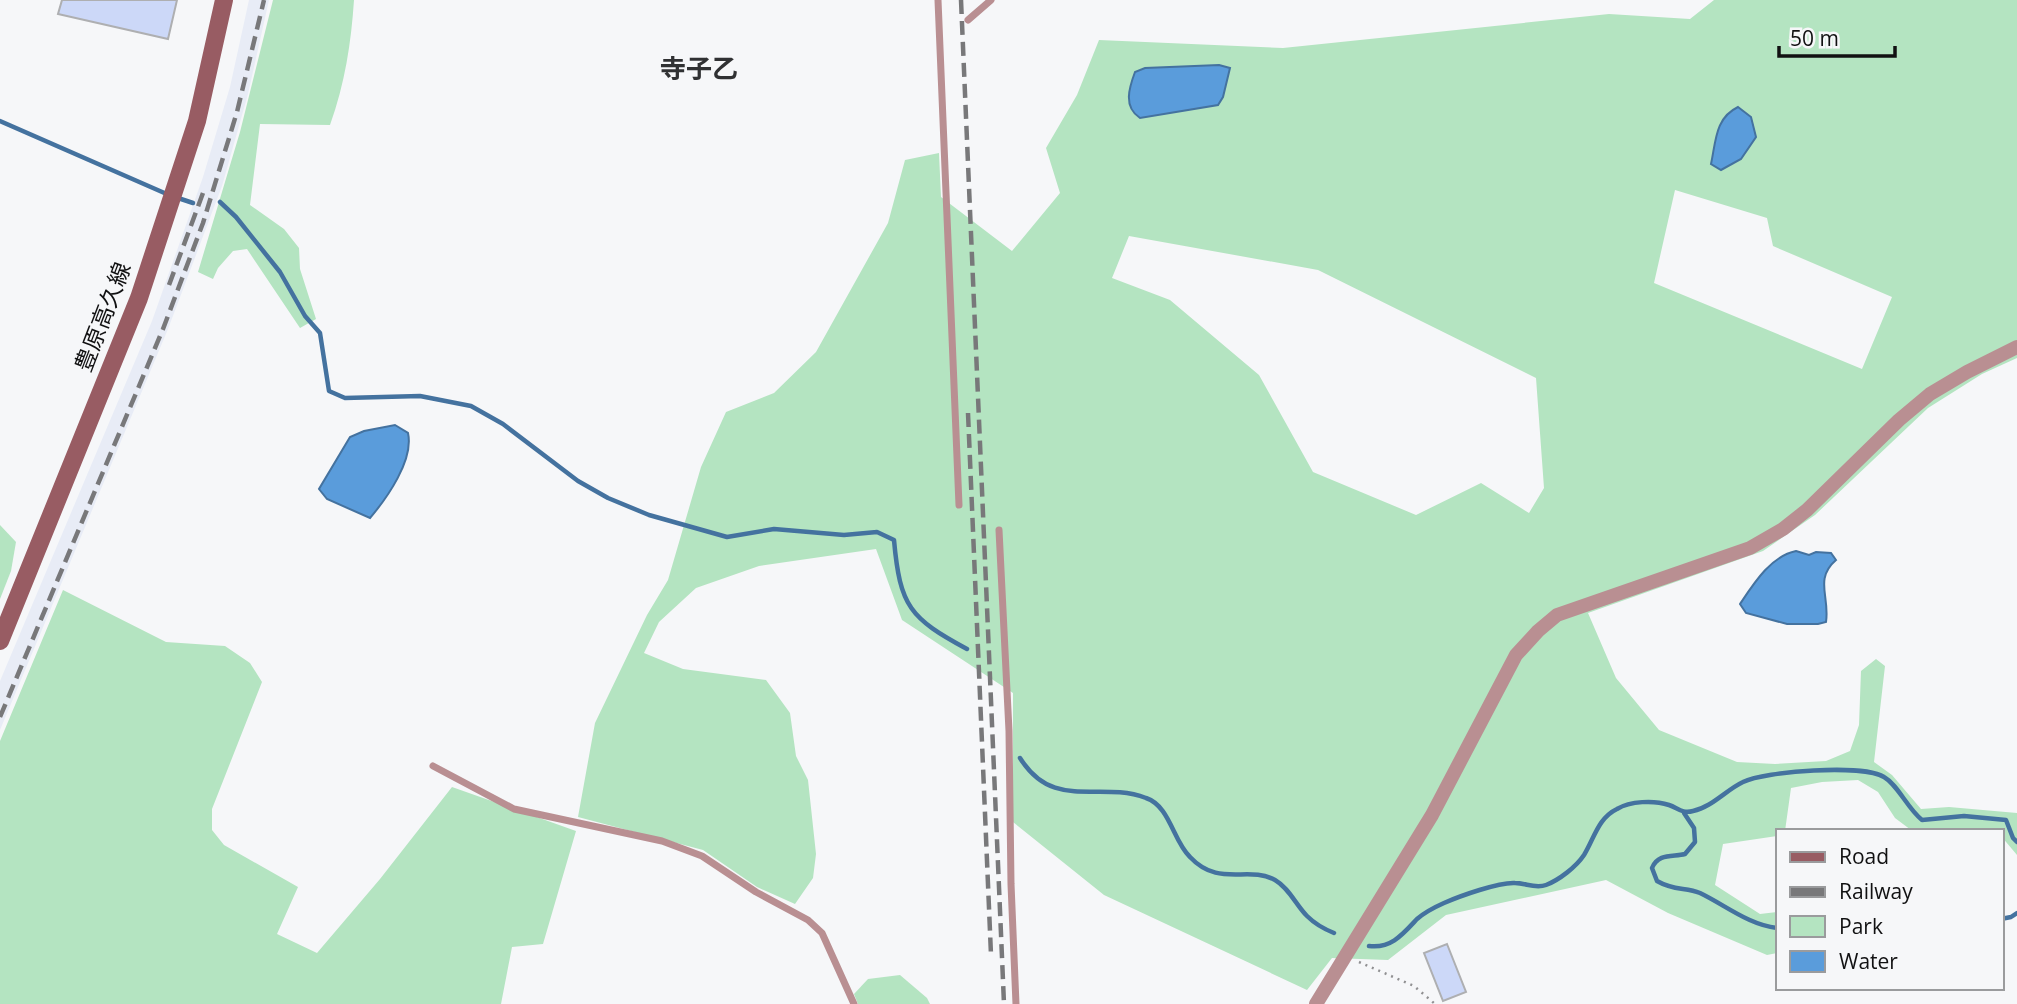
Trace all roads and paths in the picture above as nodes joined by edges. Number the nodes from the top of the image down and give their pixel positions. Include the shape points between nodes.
1 (224, 0) edge
2 (938, 0) edge
3 (991, 0) edge
4 (968, 20) dead end
5 (950, 35) dead end
6 (940, 39) junction
7 (2017, 347) edge
8 (959, 505) dead end
9 (999, 530) dead end
10 (0, 641) edge
11 (433, 766) dead end
12 (1347, 956) junction
13 (854, 1004) edge
14 (1016, 1004) edge
15 (1316, 1004) edge
16 (1435, 1004) edge

1 - 10 main road, 豊原高久線 via 197,121 139,298
2 - 6 lane
3 - 4 lane
5 - 6 lane
6 - 8 lane
7 - 12 street via 1930,394 1783,529 1750,548 1557,615 1538,631 1516,655 1432,815
9 - 14 lane
11 - 13 lane via 514,808 662,841 702,856 822,933
12 - 15 street
12 - 16 path via 1414,986

